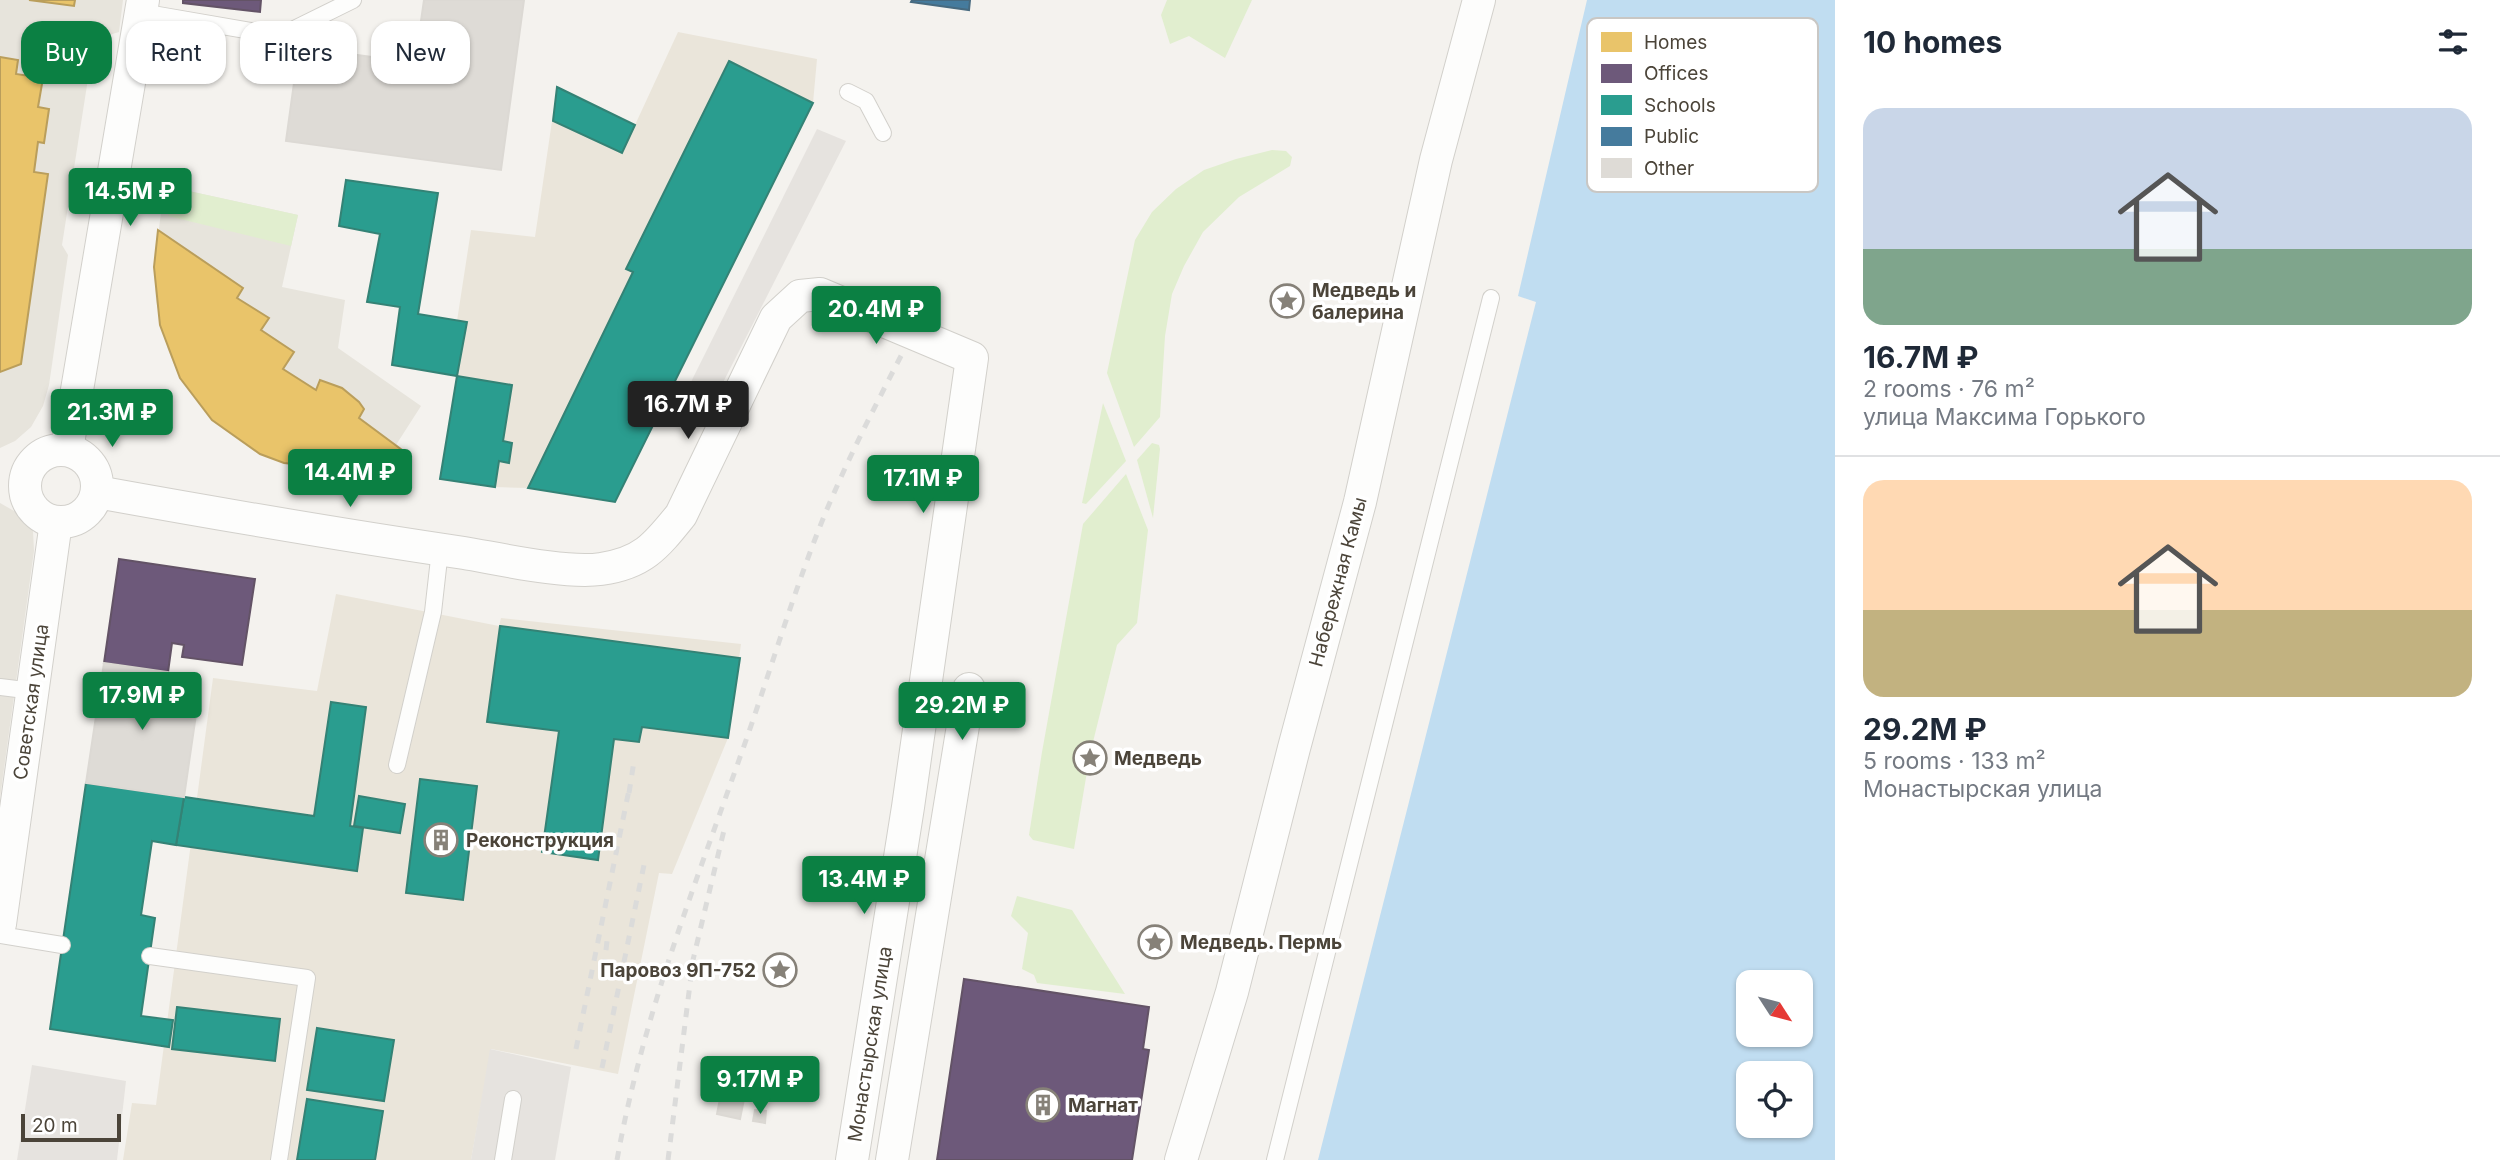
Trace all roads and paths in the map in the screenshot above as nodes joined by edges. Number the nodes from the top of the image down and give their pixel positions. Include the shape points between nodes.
1 (353, 0) edge
2 (1479, 0) edge
3 (142, 6) edge
4 (848, 92) dead end
5 (883, 133) dead end
6 (1492, 298) dead end
7 (67, 449) junction
8 (13, 477) edge
9 (97, 492) junction
10 (57, 522) junction
11 (440, 550) junction
12 (925, 679) junction
13 (0, 687) edge
14 (969, 689) dead end
15 (33, 691) junction
16 (397, 765) dead end
17 (947, 814) junction
18 (0, 924) edge
19 (0, 935) edge
20 (62, 945) dead end
21 (150, 956) dead end
22 (513, 1099) dead end
23 (279, 1160) edge
24 (503, 1160) edge
25 (852, 1160) edge
26 (892, 1160) edge
27 (1181, 1160) edge
28 (1275, 1160) edge

1 - 3 lane via 280,36
2 - 27 street, Набережная Камы via 1436,160 1360,502 1233,992
3 - 7 street
4 - 5 lane via 866,101
6 - 28 lane
7 - 8 street via 45,453
7 - 9 street via 87,459 94,469
8 - 10 street via 38,514
9 - 10 street via 94,503 78,518
9 - 11 street
10 - 15 street, Советская улица
11 - 12 street, Монастырская улица via 598,570 643,557 681,515 776,318 800,296 820,294 972,358
11 - 16 lane via 433,612
12 - 17 street, Монастырская улица
12 - 25 street, Монастырская улица
13 - 15 lane
14 - 17 street, Монастырская улица
15 - 18 street, Советская улица
17 - 26 street, Монастырская улица
19 - 20 lane
21 - 23 lane via 307,978
22 - 24 lane

